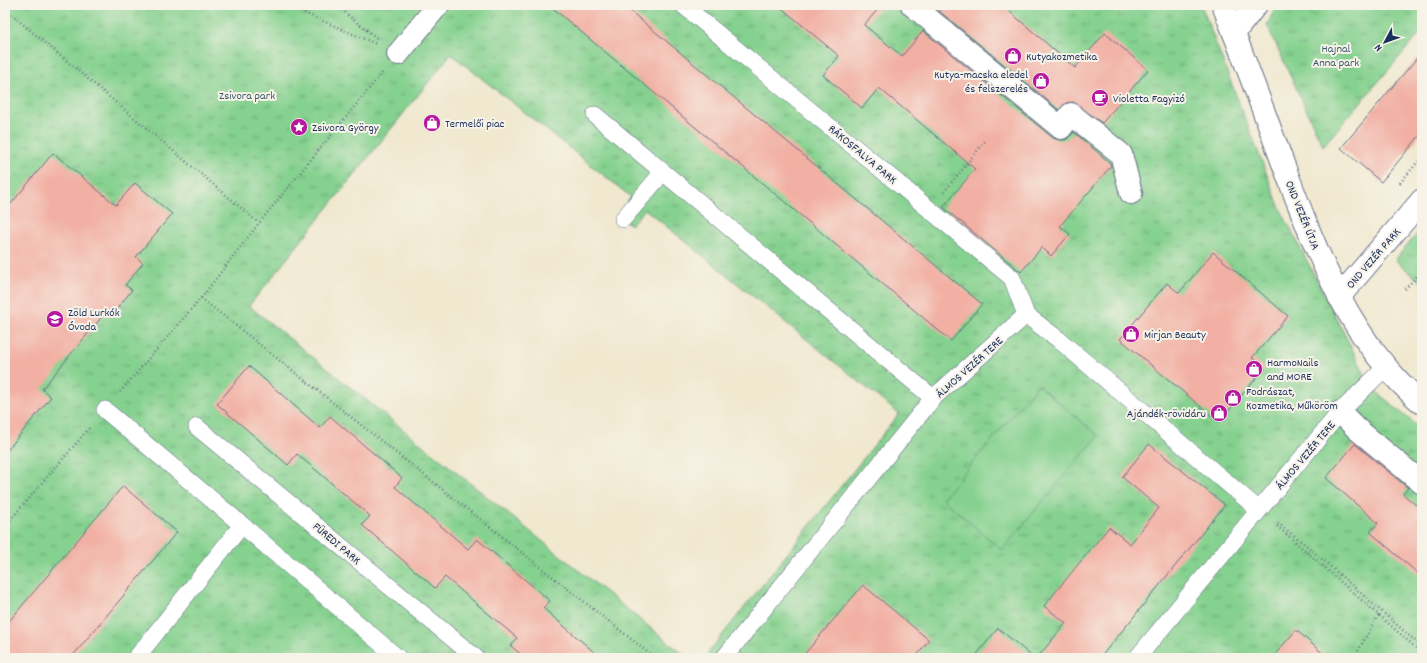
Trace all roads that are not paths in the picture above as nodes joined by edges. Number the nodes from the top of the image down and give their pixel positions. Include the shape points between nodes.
1 (438, 5) edge
2 (683, 5) edge
3 (912, 5) edge
4 (1223, 5) edge
5 (1256, 5) edge
6 (1234, 33) junction
7 (398, 54) road end
8 (595, 115) dead end
9 (663, 172) junction
10 (1130, 193) dead end
11 (1422, 200) edge
12 (623, 219) dead end
13 (1339, 297) junction
14 (1026, 315) junction
15 (1386, 367) junction
16 (933, 398) junction
17 (1422, 403) edge
18 (105, 410) road end
19 (1340, 412) junction
20 (197, 427) dead end
21 (1422, 483) edge
22 (1259, 510) junction
23 (242, 525) junction
24 (136, 658) edge
25 (398, 658) edge
26 (476, 658) edge
27 (724, 658) edge
28 (1137, 658) edge

1 - 7 street
2 - 14 lane, RÁKOSFALVA PARK via 1012,278
3 - 10 street via 1061,128 1072,114 1121,154
4 - 6 street, OND VEZÉR ÚTJA
5 - 6 street
6 - 13 street, OND VEZÉR ÚTJA via 1309,232
8 - 9 lane
9 - 12 lane
9 - 16 lane
11 - 13 street, OND VEZÉR PARK
13 - 15 street, OND VEZÉR ÚTJA via 1363,337
14 - 16 lane, ÁLMOS VEZÉR TERE
14 - 22 lane via 1058,339
15 - 17 street, OND VEZÉR ÚTJA
15 - 19 lane, ÁLMOS VEZÉR TERE
16 - 27 lane, ÁLMOS VEZÉR TERE
18 - 23 lane
19 - 21 street
19 - 22 lane, ÁLMOS VEZÉR TERE
20 - 26 lane, FÜREDI PARK
22 - 28 lane, ÁLMOS VEZÉR TERE
23 - 24 lane
23 - 25 lane

